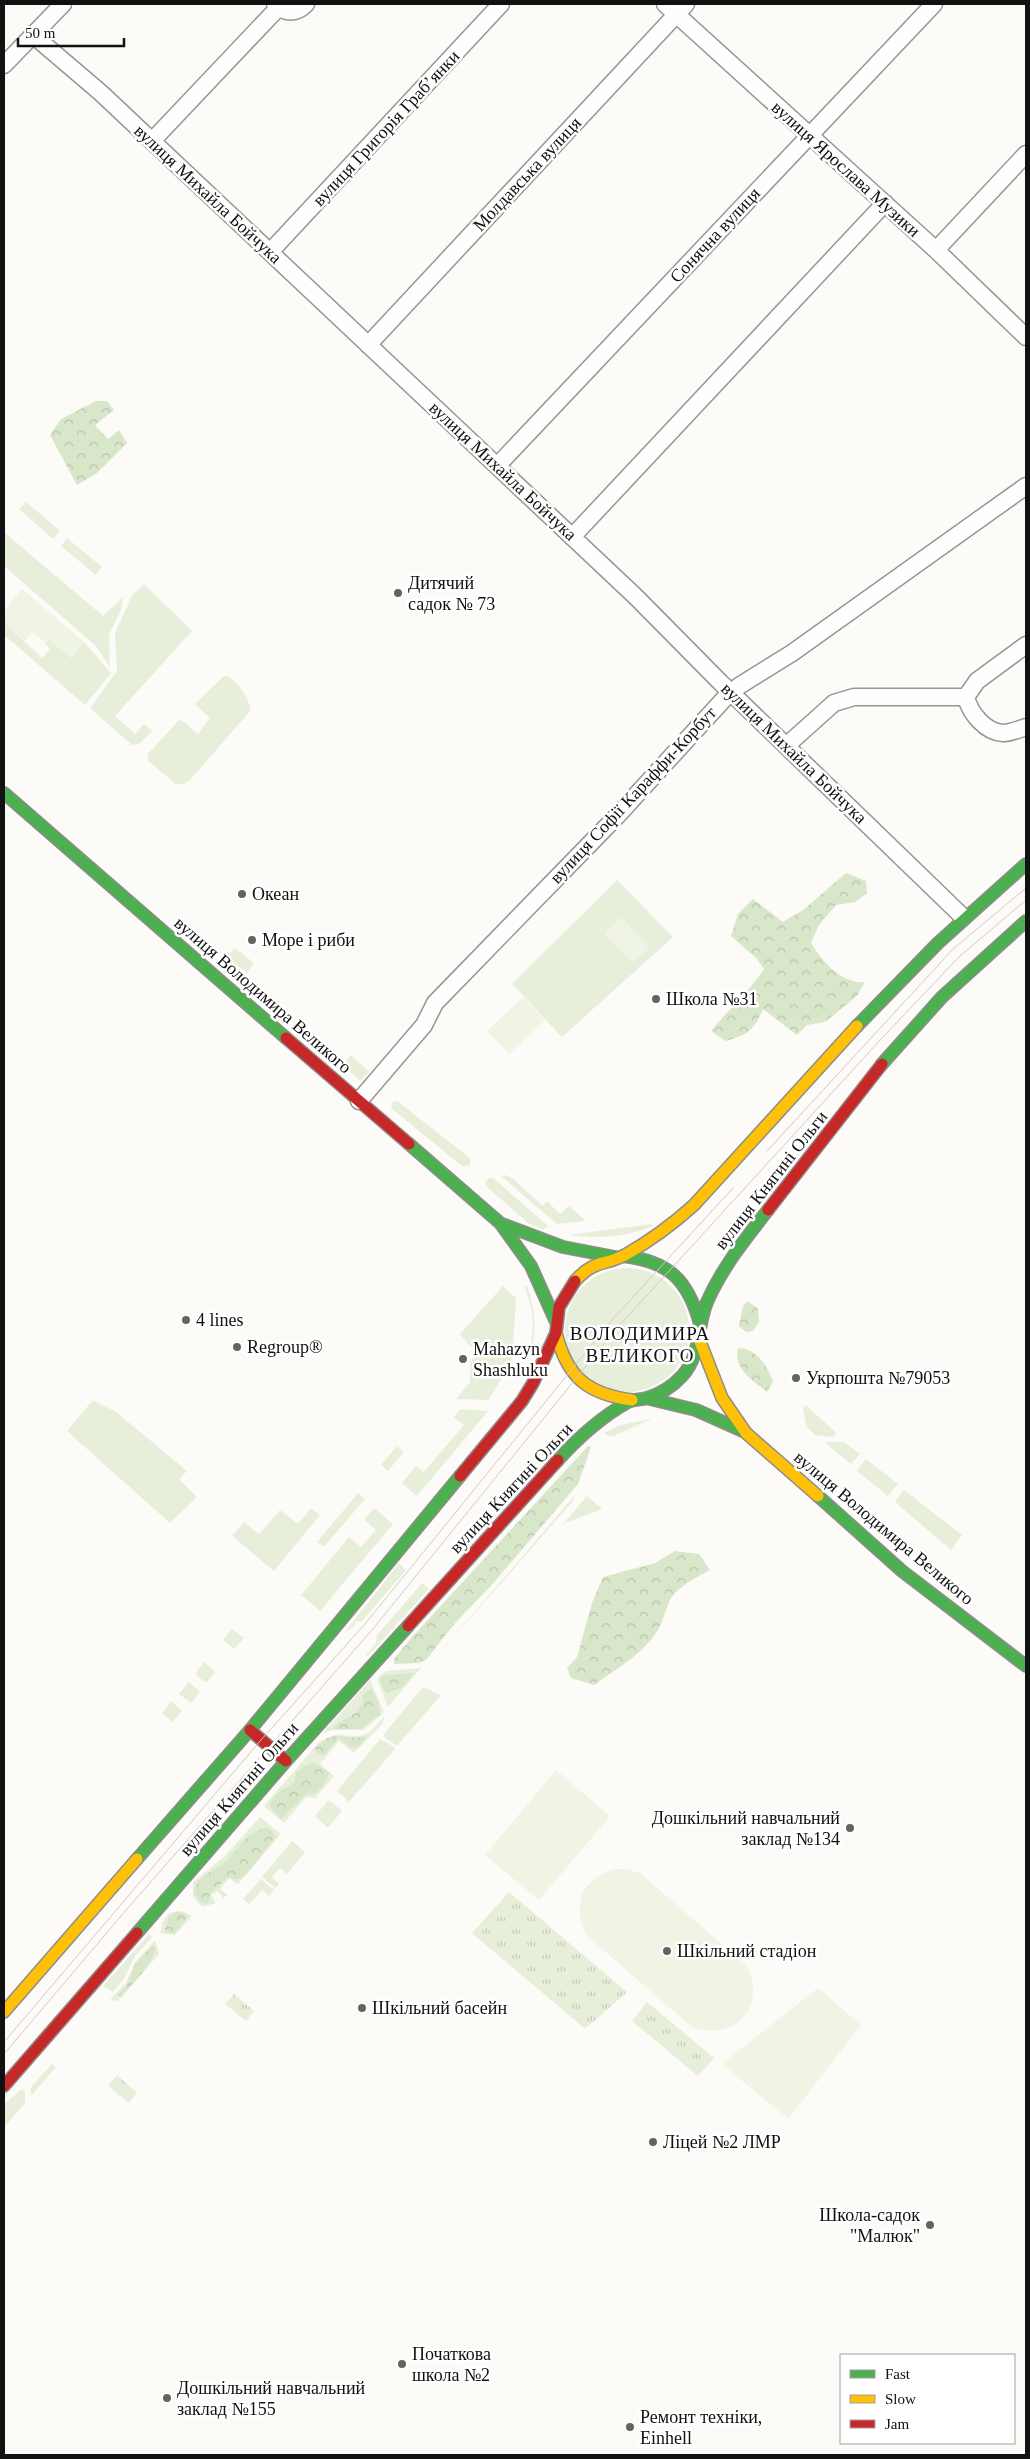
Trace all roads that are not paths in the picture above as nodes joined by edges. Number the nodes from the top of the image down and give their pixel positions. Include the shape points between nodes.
1 (63, 4) edge
2 (306, 4) edge
3 (502, 4) edge
4 (934, 4) edge
5 (277, 6) edge
6 (676, 7) edge
7 (33, 35) junction
8 (4, 65) edge
9 (808, 136) junction
10 (152, 141) junction
11 (1026, 154) edge
12 (884, 203) junction
13 (936, 250) junction
14 (270, 252) junction
15 (1026, 337) edge
16 (368, 345) junction
17 (497, 466) junction
18 (1026, 486) edge
19 (572, 537) junction
20 (1026, 645) edge
21 (731, 692) junction
22 (966, 697) junction
23 (1026, 727) edge
24 (786, 746) junction
25 (4, 793) edge
26 (1026, 864) edge
27 (964, 917) junction
28 (1026, 921) edge
29 (359, 1101) junction
30 (500, 1223) junction
31 (619, 1257) junction
32 (700, 1324) junction
33 (556, 1328) junction
34 (699, 1339) junction
35 (646, 1398) junction
36 (632, 1400) junction
37 (746, 1432) junction
38 (1026, 1666) edge
39 (250, 1730) junction
40 (286, 1761) junction
41 (4, 2012) edge
42 (4, 2086) edge

1 - 7 street
2 - 5 street via 294,11
3 - 14 street, вулиця Григорія Грабʼянки
4 - 9 street, Сонячна вулиця
5 - 10 street
6 - 9 street, вулиця Ярослава Музики
6 - 16 street, Молдавська вулиця
7 - 8 street
7 - 10 street, вулиця Михайла Бойчука
9 - 12 street, вулиця Ярослава Музики
9 - 17 street, Сонячна вулиця
10 - 14 street, вулиця Михайла Бойчука
11 - 13 street
12 - 13 street, вулиця Ярослава Музики
12 - 19 street
13 - 15 street, вулиця Ярослава Музики
14 - 16 street, вулиця Михайла Бойчука
16 - 17 street, вулиця Михайла Бойчука
17 - 19 street, вулиця Михайла Бойчука
18 - 21 street, вулиця Софії Караффи-Корбут via 792,653
19 - 21 street, вулиця Михайла Бойчука
20 - 22 street via 977,681
21 - 24 street, вулиця Михайла Бойчука
21 - 29 street, вулиця Софії Караффи-Корбут via 617,816 435,1003 424,1025
22 - 23 street via 969,708 986,727 1003,733
22 - 24 street via 854,697 834,703
24 - 27 street, вулиця Михайла Бойчука
25 - 29 main road, вулиця Володимира Великого
26 - 27 main road, вулиця Княгині Ольги
27 - 31 main road, вулиця Княгині Ольги via 827,1059 694,1205 671,1226
28 - 32 main road, вулиця Княгині Ольги via 931,1008 894,1051 743,1242 723,1272
29 - 30 main road, вулиця Володимира Великого
30 - 31 main road, вулиця Володимира Великого via 563,1247
30 - 33 main road, вулиця Володимира Великого via 536,1274
31 - 32 main road, вулиця Володимира Великого via 651,1260 676,1275 696,1305
31 - 33 main road, вулиця Княгині Ольги via 593,1265 574,1280 562,1300
32 - 34 main road, вулиця Княгині Ольги
33 - 36 main road, вулиця Володимира Великого via 559,1351 580,1382 613,1399
33 - 39 main road, вулиця Княгині Ольги via 536,1378 522,1401
34 - 35 main road, вулиця Княгині Ольги via 687,1370 662,1392
34 - 37 main road, вулиця Володимира Великого via 722,1398
35 - 36 main road, вулиця Княгині Ольги
35 - 37 main road, вулиця Володимира Великого via 705,1412
36 - 40 main road, вулиця Княгині Ольги via 589,1430 565,1452
37 - 38 main road, вулиця Володимира Великого via 902,1571
39 - 40 main road
39 - 41 main road, вулиця Княгині Ольги
40 - 42 main road, вулиця Княгині Ольги

